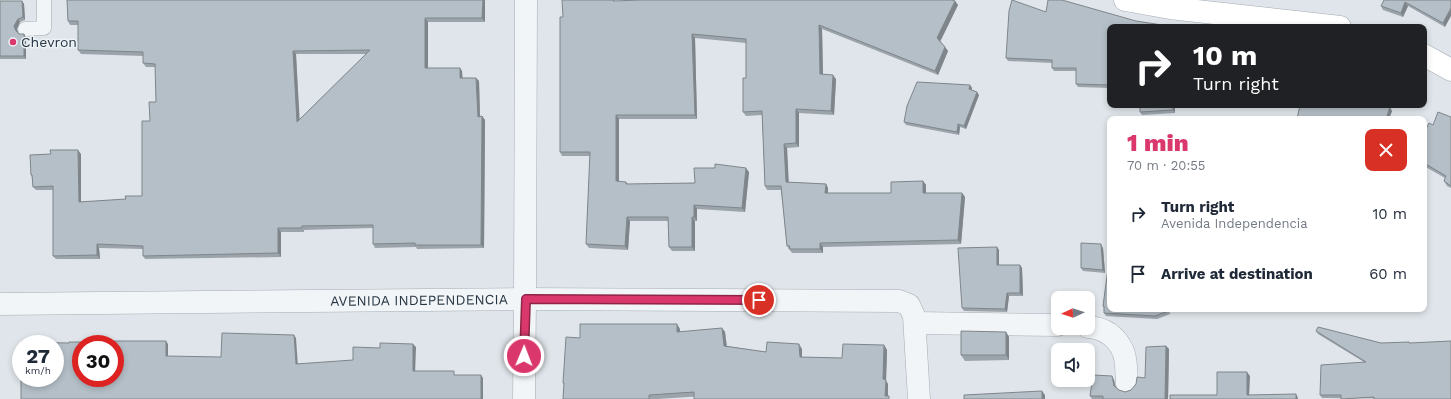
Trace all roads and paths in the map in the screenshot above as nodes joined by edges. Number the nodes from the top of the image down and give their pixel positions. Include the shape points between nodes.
1 (44, 0) edge
2 (526, 0) edge
3 (1125, 0) edge
4 (1313, 24) edge
5 (25, 29) dead end
6 (1427, 57) edge
7 (1451, 70) edge
8 (526, 299) junction
9 (0, 304) edge
10 (912, 314) junction
11 (1051, 324) edge
12 (1095, 327) edge
13 (1127, 383) dead end
14 (524, 399) edge
15 (919, 399) edge

1 - 5 lane via 44,28
2 - 8 street
3 - 4 main road via 1170,8
6 - 7 main road
8 - 9 street, AVENIDA INDEPENDENCIA
8 - 10 street, AVENIDA INDEPENDENCIA via 899,301
8 - 14 street
10 - 11 street, AVENIDA INDEPENDENCIA
10 - 15 street
12 - 13 street via 1113,336 1124,352

